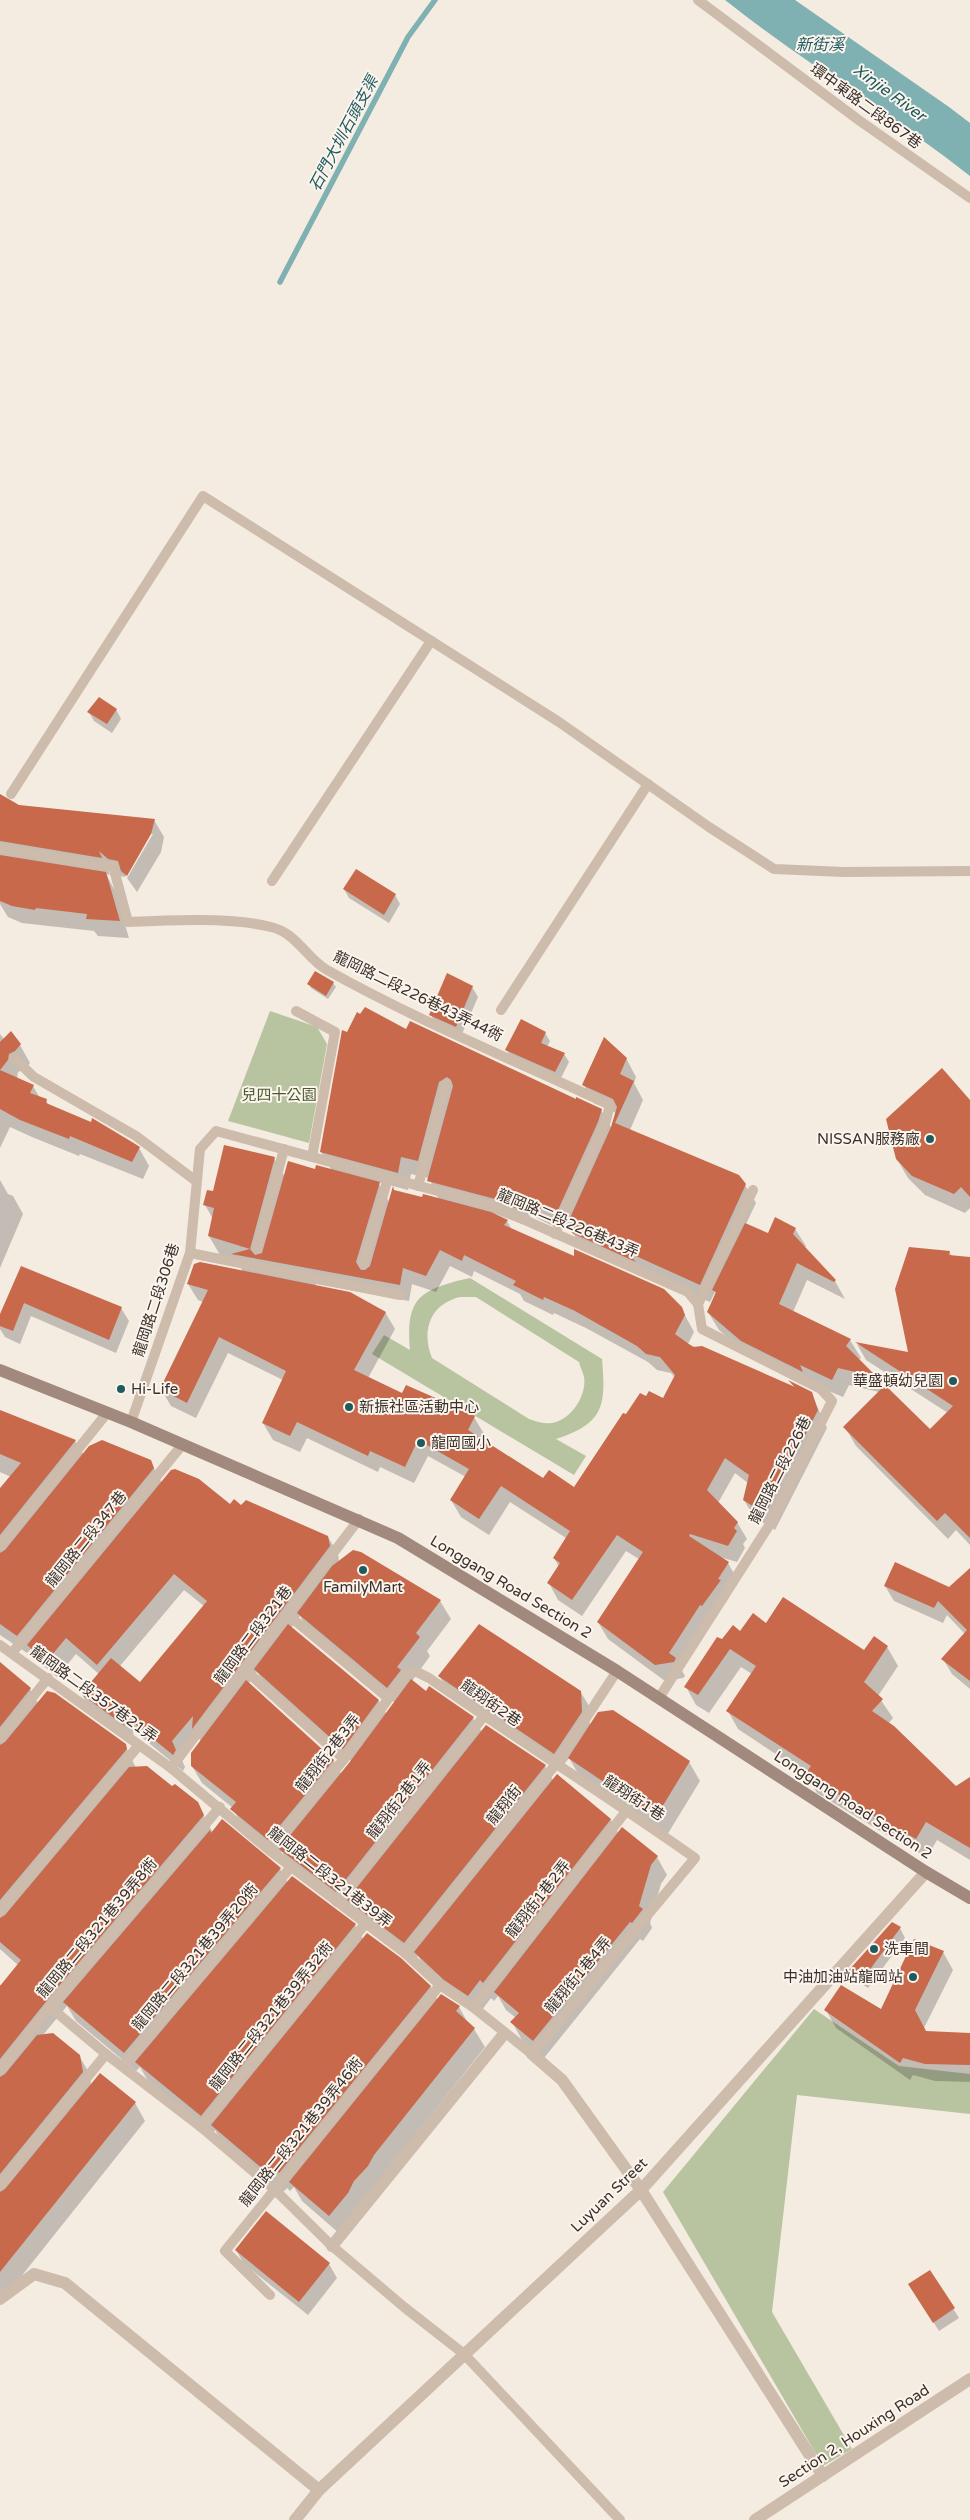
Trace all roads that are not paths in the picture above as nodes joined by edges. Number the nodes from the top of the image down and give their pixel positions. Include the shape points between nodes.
1 (698, 0) edge
2 (970, 198) edge
3 (431, 641) junction
4 (648, 784) junction
5 (11, 794) dead end
6 (0, 848) edge
7 (970, 871) edge
8 (272, 881) dead end
9 (501, 1010) dead end
10 (296, 1012) dead end
11 (14, 1058) dead end
12 (446, 1084) dead end
13 (216, 1131) joint
14 (284, 1149) junction
15 (312, 1157) junction
16 (388, 1178) junction
17 (196, 1181) junction
18 (418, 1186) junction
19 (752, 1190) dead end
20 (555, 1234) junction
21 (257, 1249) dead end
22 (190, 1252) junction
23 (363, 1264) dead end
24 (400, 1295) dead end
25 (698, 1304) junction
26 (0, 1370) edge
27 (107, 1413) junction
28 (131, 1422) junction
29 (183, 1444) junction
30 (359, 1519) junction
31 (0, 1546) edge
32 (288, 1614) junction
33 (0, 1645) edge
34 (12, 1653) junction
35 (245, 1670) junction
36 (617, 1671) junction
37 (408, 1672) joint
38 (48, 1678) junction
39 (388, 1698) junction
40 (659, 1698) junction
41 (484, 1716) junction
42 (0, 1738) edge
43 (139, 1744) junction
44 (344, 1758) junction
45 (556, 1765) junction
46 (171, 1768) junction
47 (220, 1807) junction
48 (627, 1810) junction
49 (269, 1850) junction
50 (695, 1858) joint
51 (291, 1867) junction
52 (926, 1872) junction
53 (970, 1898) edge
54 (337, 1902) junction
55 (0, 1911) edge
56 (365, 1924) junction
57 (405, 1953) junction
58 (440, 1985) junction
59 (50, 2007) junction
60 (474, 2007) junction
61 (504, 2034) junction
62 (106, 2054) junction
63 (532, 2054) junction
64 (123, 2066) junction
65 (0, 2070) edge
66 (201, 2127) junction
67 (0, 2185) edge
68 (274, 2189) junction
69 (641, 2190) junction
70 (332, 2246) junction
71 (270, 2295) dead end
72 (0, 2299) edge
73 (464, 2354) junction
74 (970, 2379) edge
75 (823, 2476) junction
76 (318, 2490) junction
77 (295, 2520) edge
78 (620, 2520) edge
79 (755, 2520) edge

1 - 2 lane, 環中東路二段867巷
3 - 4 lane via 559,722
3 - 5 lane via 203,496
3 - 8 lane
4 - 7 lane via 774,869
4 - 9 lane
6 - 20 lane, 龍岡路二段226巷43弄44衖 via 113,866 128,922 240,922 272,927 295,938 325,969 610,1106 605,1124
10 - 15 lane via 335,1032
11 - 17 lane via 34,1077 136,1136
12 - 18 lane
13 - 14 lane, 龍岡路二段226巷43弄
13 - 17 lane, 龍岡路二段306巷 via 200,1149
14 - 15 lane, 龍岡路二段226巷43弄
14 - 21 lane
15 - 16 lane, 龍岡路二段226巷43弄
16 - 18 lane, 龍岡路二段226巷43弄
16 - 23 lane
17 - 22 lane, 龍岡路二段306巷
18 - 20 lane, 龍岡路二段226巷43弄 via 493,1206
19 - 25 lane
20 - 25 lane, 龍岡路二段226巷43弄 via 688,1292
22 - 24 lane
22 - 28 lane, 龍岡路二段306巷
25 - 40 lane, 龍岡路二段226巷 via 702,1329 822,1389 832,1401 770,1524
26 - 27 main road, Longgang Road Section 2
27 - 28 main road, Longgang Road Section 2
27 - 31 lane
28 - 29 main road, Longgang Road Section 2
29 - 30 main road, Longgang Road Section 2
29 - 34 lane, 龍岡路二段347巷
30 - 32 lane, 龍岡路二段321巷
30 - 36 main road, Longgang Road Section 2 via 398,1538
32 - 35 lane, 龍岡路二段321巷
32 - 39 lane
33 - 34 lane, 龍岡路二段357巷21弄
34 - 38 lane, 龍岡路二段357巷21弄
35 - 44 lane
35 - 46 lane, 龍岡路二段321巷
36 - 40 main road, Longgang Road Section 2
36 - 45 lane, 龍翔街
37 - 39 lane, 龍翔街2巷3弄
37 - 41 lane, 龍翔街2巷 via 429,1678
38 - 42 lane
38 - 43 lane, 龍岡路二段357巷21弄
39 - 44 lane, 龍翔街2巷3弄
40 - 52 main road, Longgang Road Section 2
41 - 45 lane, 龍翔街2巷
41 - 54 lane, 龍翔街2巷1弄
43 - 46 lane, 龍岡路二段357巷21弄
43 - 55 lane
44 - 49 lane, 龍翔街2巷3弄
45 - 48 lane, 龍翔街1巷
45 - 57 lane, 龍翔街
46 - 47 lane, 龍岡路二段321巷39弄
47 - 49 lane, 龍岡路二段321巷39弄
47 - 59 lane, 龍岡路二段321巷39弄8衖
48 - 50 lane, 龍翔街1巷
48 - 60 lane, 龍翔街1巷2弄
49 - 51 lane, 龍岡路二段321巷39弄
50 - 63 lane, 龍翔街1巷4弄
51 - 54 lane, 龍岡路二段321巷39弄
51 - 64 lane, 龍岡路二段321巷39弄20衖
52 - 53 main road, Longgang Road Section 2
52 - 69 street, Luyuan Street
54 - 56 lane, 龍岡路二段321巷39弄
56 - 57 lane, 龍岡路二段321巷39弄
56 - 66 lane, 龍岡路二段321巷39弄32衖
57 - 58 lane, 龍岡路二段321巷39弄
58 - 60 lane, 龍岡路二段321巷39弄
58 - 68 lane, 龍岡路二段321巷39弄46衖
59 - 62 lane
59 - 65 lane, 龍岡路二段321巷39弄8衖
60 - 61 lane
61 - 63 lane
61 - 70 street
62 - 64 lane
62 - 67 lane
63 - 69 street via 562,2080
64 - 66 lane
66 - 68 lane
68 - 70 lane
68 - 71 lane, 龍岡路二段321巷39弄46衖 via 225,2251
69 - 73 street, Luyuan Street
69 - 75 street
70 - 73 lane
72 - 76 street via 34,2274 65,2283
73 - 76 street, Luyuan Street
73 - 78 lane
74 - 75 street, Section 2, Houxing Road
75 - 79 street, Section 2, Houxing Road
76 - 77 street, Luyuan Street

